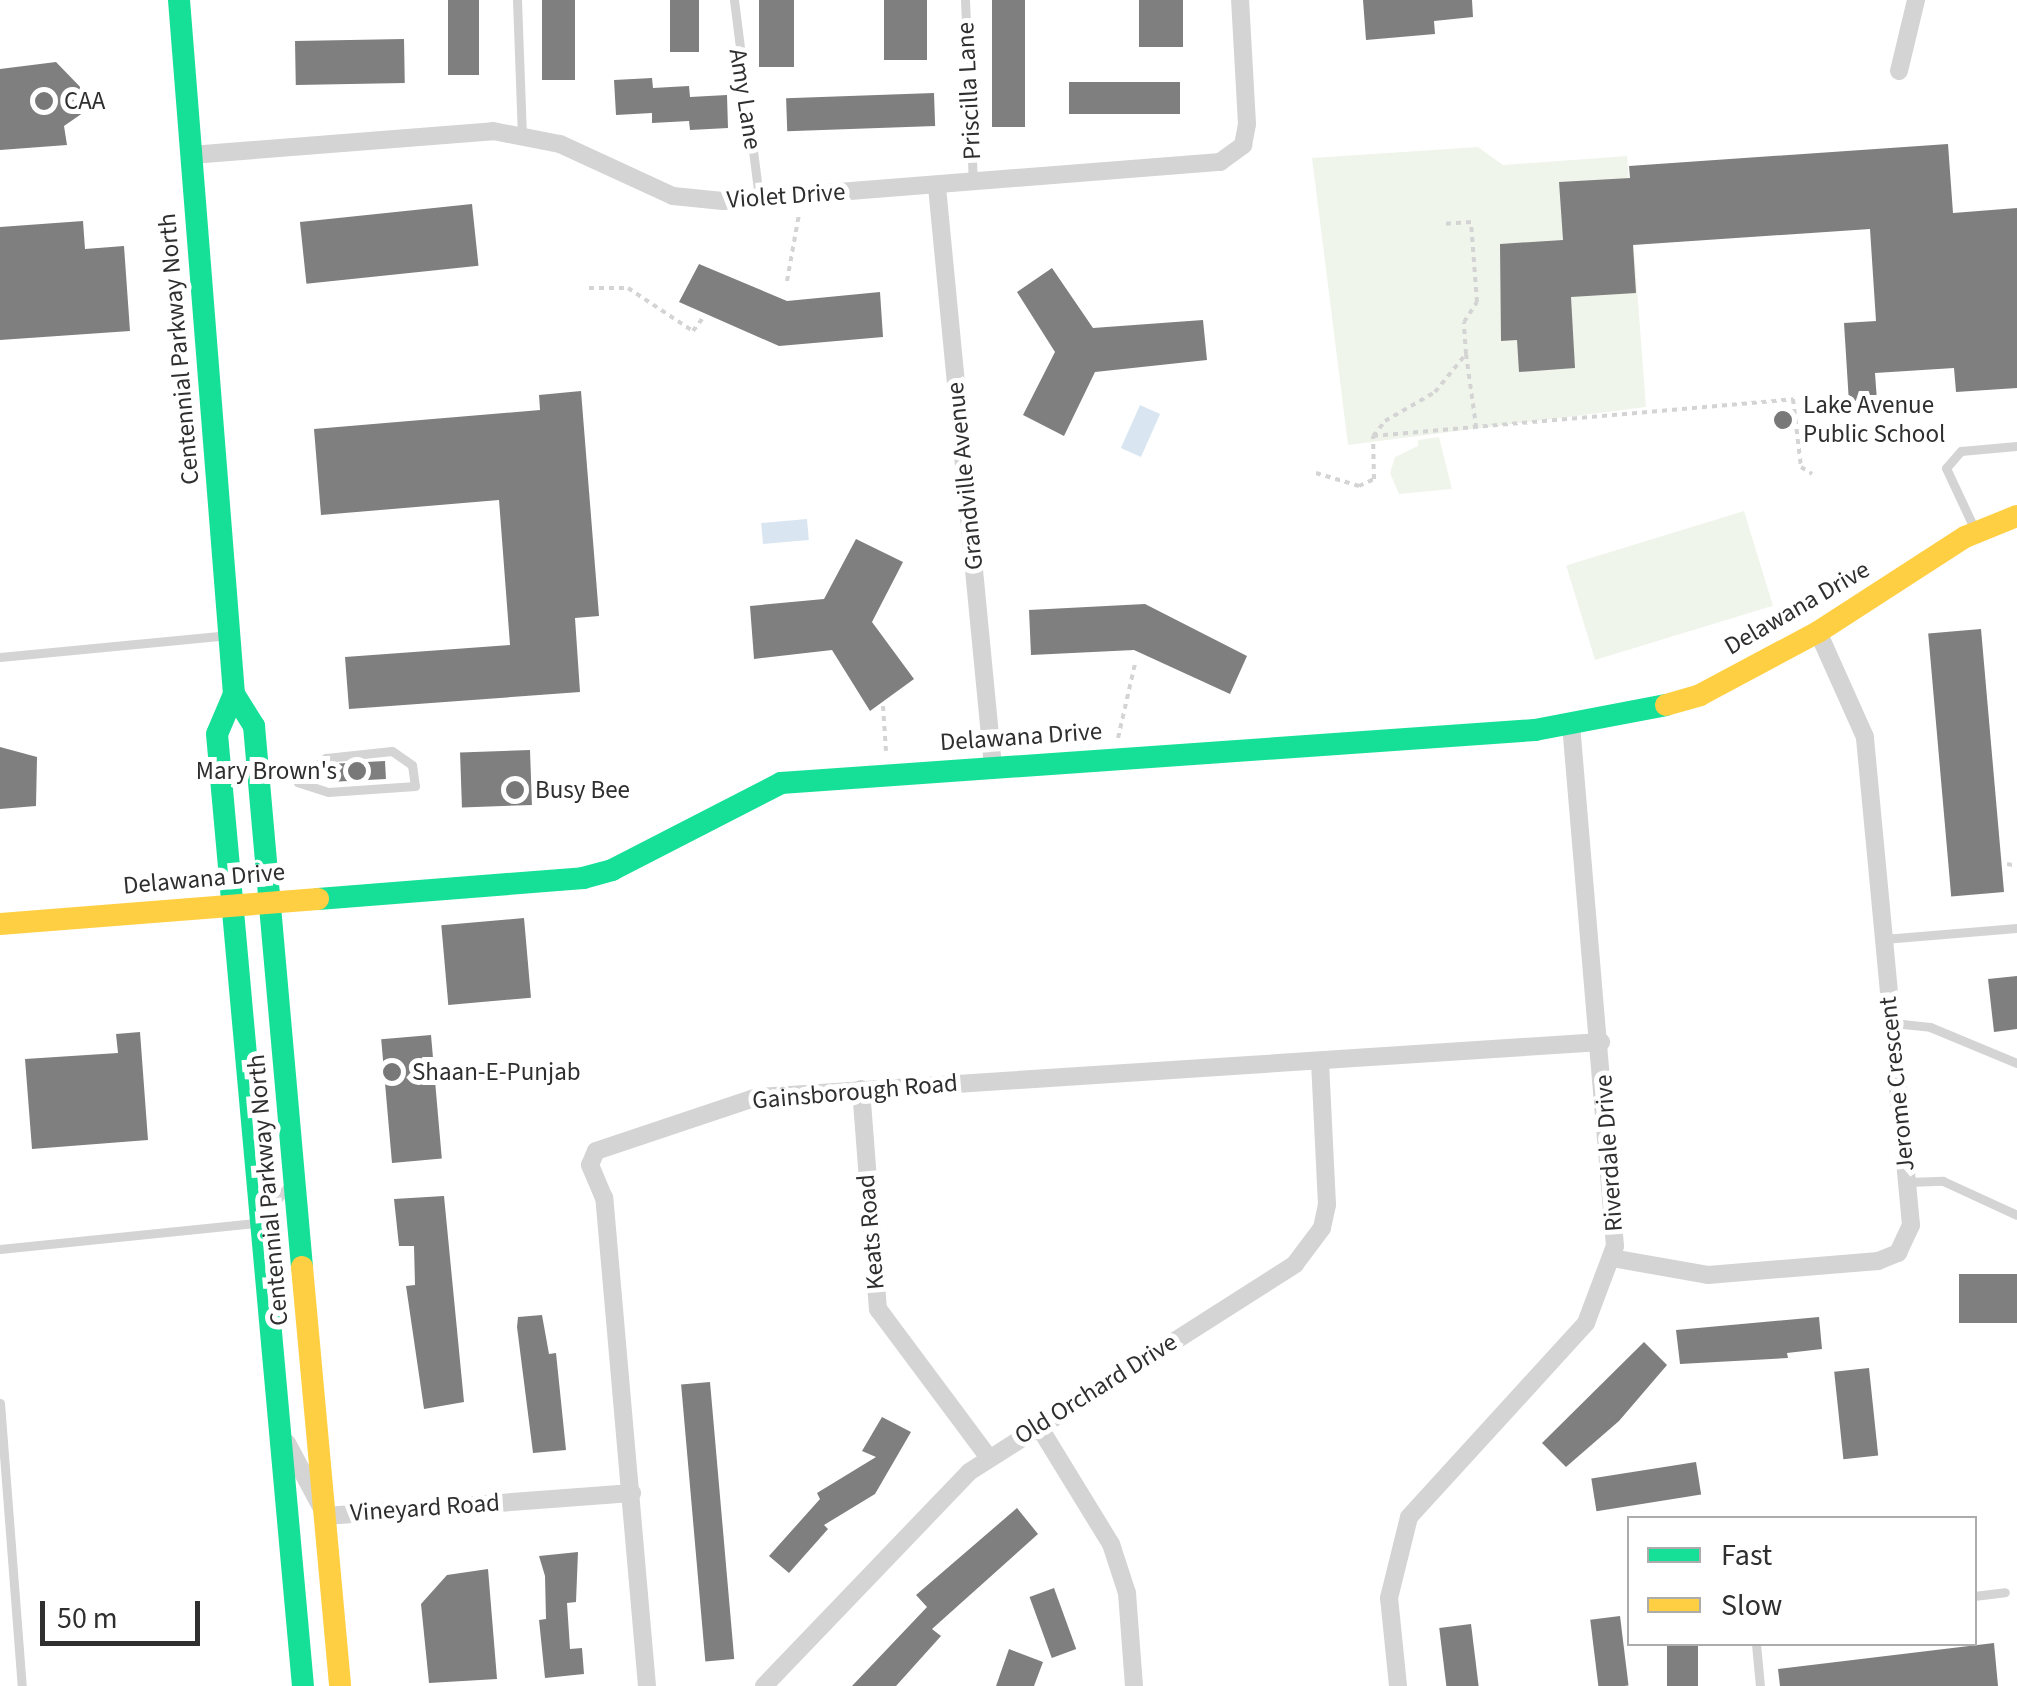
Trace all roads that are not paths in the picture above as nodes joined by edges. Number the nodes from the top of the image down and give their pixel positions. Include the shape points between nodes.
1 (179, 0) edge
2 (517, 0) edge
3 (734, 0) edge
4 (965, 0) edge
5 (1240, 0) edge
6 (1916, 0) edge
7 (1899, 71) dead end
8 (522, 134) junction
9 (190, 155) junction
10 (973, 182) junction
11 (937, 186) junction
12 (759, 197) junction
13 (2017, 446) edge
14 (2017, 516) edge
15 (1976, 533) junction
16 (1818, 632) junction
17 (229, 634) junction
18 (0, 657) edge
19 (234, 694) junction
20 (1571, 724) junction
21 (993, 766) junction
22 (313, 791) joint
23 (269, 901) junction
24 (233, 906) junction
25 (0, 924) edge
26 (2017, 928) edge
27 (1881, 939) junction
28 (1890, 1023) junction
29 (1601, 1042) junction
30 (1320, 1061) junction
31 (2017, 1063) edge
32 (861, 1089) junction
33 (294, 1178) junction
34 (1907, 1182) junction
35 (2017, 1215) edge
36 (259, 1222) junction
37 (0, 1249) edge
38 (1612, 1258) junction
39 (0, 1403) edge
40 (278, 1420) junction
41 (1038, 1424) junction
42 (989, 1458) junction
43 (632, 1492) junction
44 (326, 1516) junction
45 (2006, 1592) dead end
46 (1977, 1596) edge
47 (1756, 1646) edge
48 (22, 1686) edge
49 (302, 1686) edge
50 (340, 1686) edge
51 (646, 1686) edge
52 (764, 1686) edge
53 (1134, 1686) edge
54 (1398, 1686) edge
55 (1760, 1686) edge

1 - 9 main road, Centennial Parkway North
2 - 8 lane
3 - 12 lane, Amy Lane
4 - 10 lane, Priscilla Lane
5 - 10 street, Violet Drive via 1248,124 1234,156
6 - 7 street
8 - 9 street, Violet Drive via 486,131
8 - 12 street, Violet Drive via 570,148 673,196
9 - 17 main road, Centennial Parkway North
10 - 11 street, Violet Drive
11 - 12 street, Violet Drive
11 - 21 street, Grandville Avenue
13 - 15 lane via 1961,451 1946,468
14 - 15 main road, Delawana Drive
15 - 16 main road, Delawana Drive
16 - 20 main road, Delawana Drive via 1700,694
16 - 27 street, Jerome Crescent via 1864,738
17 - 18 lane
17 - 19 main road, Centennial Parkway North
19 - 23 main road, Centennial Parkway North via 254,726
19 - 24 main road, Centennial Parkway North via 217,734
20 - 21 main road, Delawana Drive
20 - 29 street, Riverdale Drive
21 - 23 main road, Delawana Drive via 781,783 612,870 583,878
22 - 22 lane via 415,786 412,765 392,751 326,758 298,782
23 - 24 main road, Delawana Drive
23 - 33 main road, Centennial Parkway North
24 - 25 main road, Delawana Drive
24 - 36 main road, Centennial Parkway North
26 - 27 lane
27 - 28 street, Jerome Crescent
28 - 31 lane via 1930,1027
28 - 34 street, Jerome Crescent
29 - 30 street, Gainsborough Road
29 - 38 street, Riverdale Drive
30 - 32 street, Gainsborough Road
30 - 41 street, Old Orchard Drive via 1328,1206 1296,1264
32 - 42 street, Keats Road via 878,1309
32 - 43 street, Gainsborough Road via 757,1098 596,1151 590,1165 604,1198
33 - 36 lane
33 - 44 main road, Centennial Parkway North
34 - 35 lane via 1943,1181
34 - 38 street, Jerome Crescent via 1912,1225 1898,1253 1878,1261 1708,1275
36 - 37 lane
36 - 40 main road, Centennial Parkway North
38 - 54 street, Riverdale Drive via 1586,1323 1409,1517 1389,1598
39 - 48 lane
40 - 44 street, Vineyard Road
40 - 49 main road, Centennial Parkway North
41 - 42 street, Old Orchard Drive
41 - 53 street via 1111,1544 1127,1593
42 - 52 street, Old Orchard Drive via 948,1491
43 - 44 street, Vineyard Road
43 - 51 street, Gainsborough Road
44 - 50 main road, Centennial Parkway North
45 - 46 lane
47 - 55 lane

